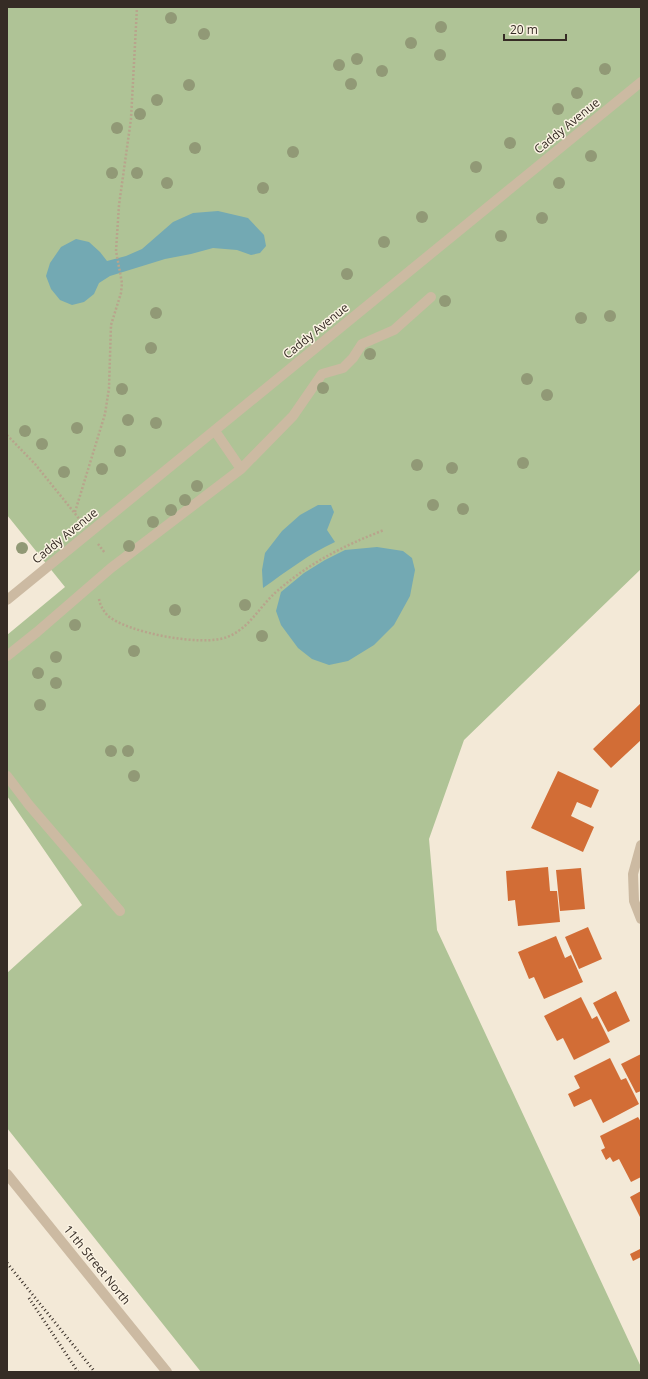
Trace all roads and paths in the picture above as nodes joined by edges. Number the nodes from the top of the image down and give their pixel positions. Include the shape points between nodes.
1 (137, 7) edge
2 (641, 82) edge
3 (431, 297) dead end
4 (215, 431) junction
5 (7, 435) edge
6 (241, 469) junction
7 (75, 513) junction
8 (384, 530) dead end
9 (89, 534) junction
10 (111, 568) junction
11 (99, 594) dead end
12 (7, 600) edge
13 (7, 656) edge
14 (7, 776) edge
15 (641, 845) edge
16 (120, 911) dead end
17 (641, 918) edge
18 (7, 1174) edge
19 (167, 1372) edge

1 - 7 path via 130,120 116,251 122,283 121,293 111,325 106,414
2 - 4 street, Caddy Avenue
3 - 6 street via 394,330 362,344 343,368 322,374 293,416
4 - 6 street
4 - 9 street, Caddy Avenue
5 - 7 path via 35,464
6 - 10 street
7 - 9 path
8 - 11 path via 341,547 319,560 274,593 238,631 215,640 173,638 131,627 108,616 100,603
9 - 10 path via 105,552
9 - 12 street, Caddy Avenue
10 - 13 street
14 - 16 street
15 - 17 street via 633,874 634,901
18 - 19 street, 11th Street North

